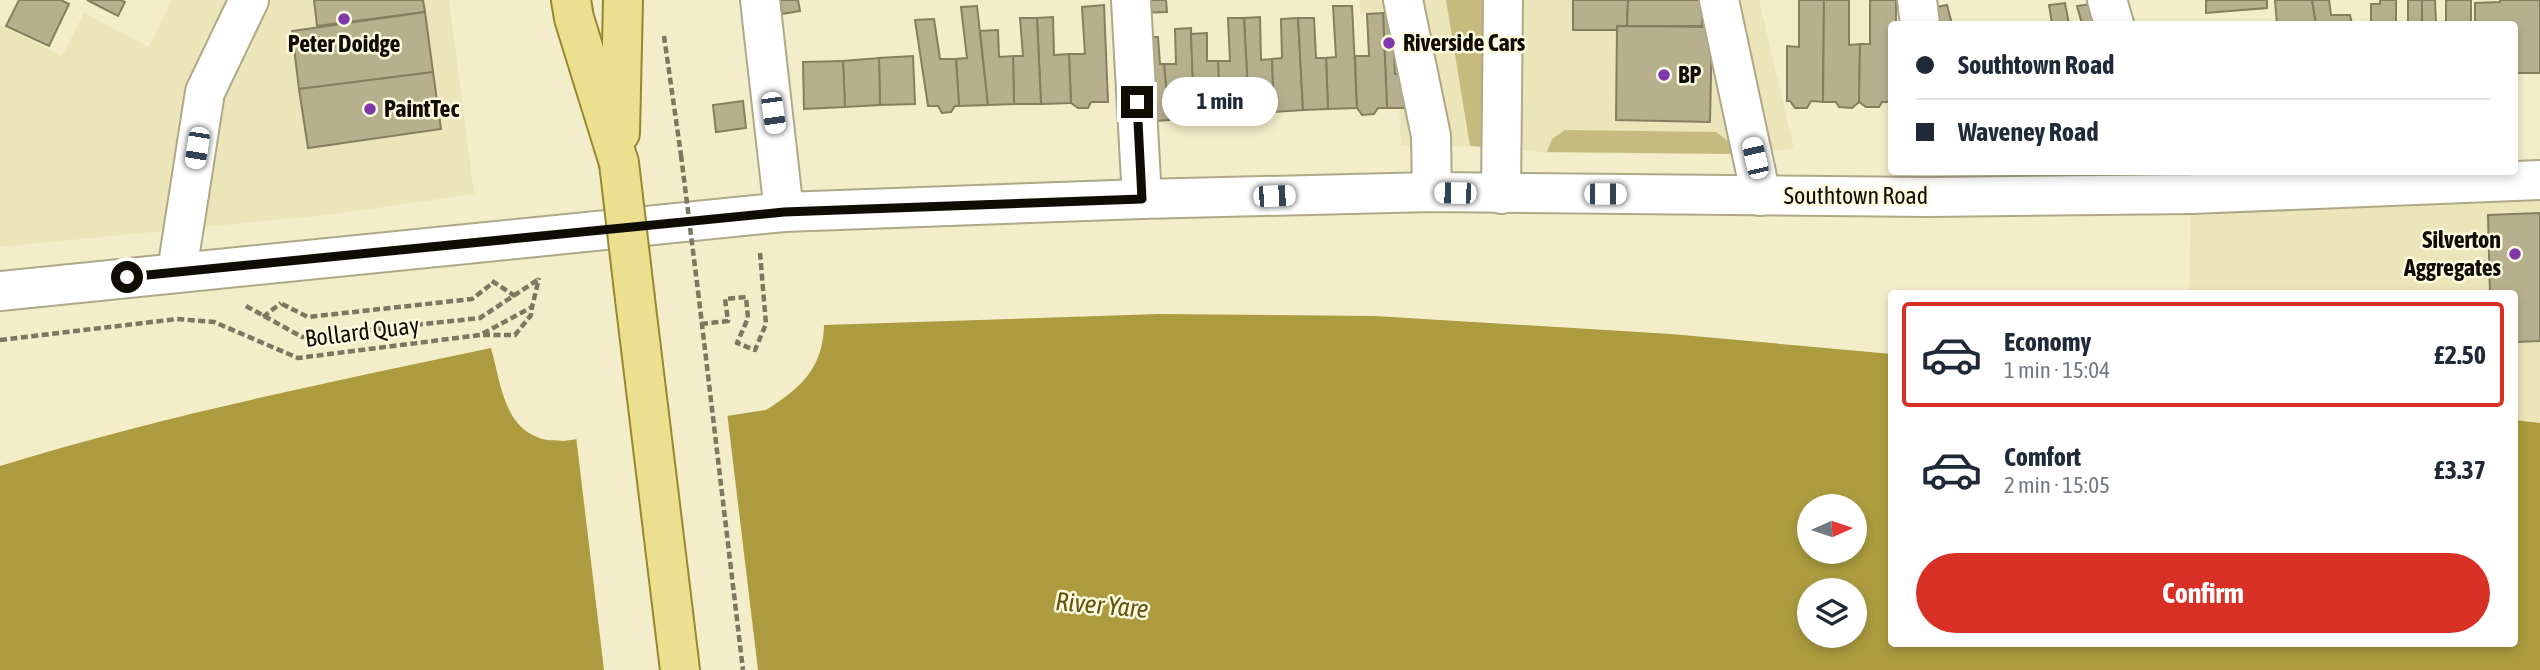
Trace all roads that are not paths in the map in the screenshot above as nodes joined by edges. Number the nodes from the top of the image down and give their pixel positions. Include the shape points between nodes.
1 (249, 0) edge
2 (571, 0) edge
3 (623, 0) edge
4 (760, 0) edge
5 (1130, 0) edge
6 (1403, 0) edge
7 (1503, 0) edge
8 (1719, 0) edge
9 (1917, 0) edge
10 (2107, 0) edge
11 (1920, 21) edge
12 (2113, 21) edge
13 (619, 163) junction
14 (2540, 180) edge
15 (2161, 183) edge
16 (1928, 184) edge
17 (1432, 192) junction
18 (1501, 194) junction
19 (1760, 196) junction
20 (1142, 199) junction
21 (784, 212) junction
22 (177, 271) junction
23 (0, 291) edge
24 (680, 670) edge

1 - 22 street via 205,92
2 - 13 main road
3 - 13 main road
4 - 21 street
5 - 20 street
6 - 17 street via 1431,136
7 - 18 street
8 - 19 street
9 - 11 street
10 - 12 street
13 - 24 main road, bridge
14 - 15 street, Southtown Road
15 - 16 street, Southtown Road
16 - 19 street, Southtown Road
17 - 18 street, Southtown Road
17 - 20 street, Southtown Road
18 - 19 street, Southtown Road
20 - 21 street, Southtown Road
21 - 22 street, Southtown Road
22 - 23 street, Southtown Road

